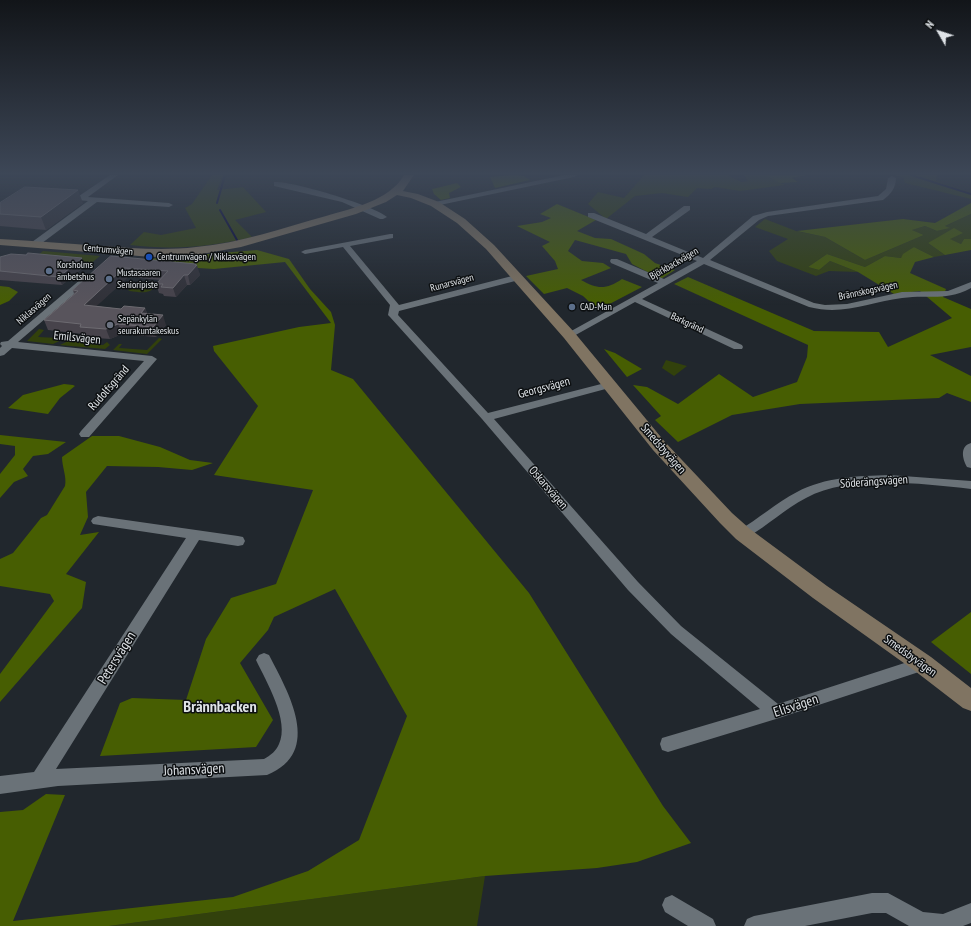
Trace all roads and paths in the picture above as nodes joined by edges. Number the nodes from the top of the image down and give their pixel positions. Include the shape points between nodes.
1 (70, 218) edge
2 (331, 218) edge
3 (457, 218) edge
4 (599, 218) edge
5 (673, 218) edge
6 (756, 218) edge
7 (390, 236) dead end
8 (646, 238) junction
9 (1, 241) edge
10 (35, 244) junction
11 (345, 245) junction
12 (305, 252) dead end
13 (614, 260) dead end
14 (704, 261) junction
15 (94, 272) edge
16 (516, 278) junction
17 (666, 283) junction
18 (971, 285) edge
19 (635, 299) junction
20 (394, 309) junction
21 (569, 335) junction
22 (5, 344) edge
23 (738, 347) dead end
24 (0, 353) edge
25 (152, 359) joint
26 (609, 384) junction
27 (486, 417) junction
28 (85, 434) dead end
29 (971, 447) edge
30 (971, 464) edge
31 (971, 485) edge
32 (98, 521) dead end
33 (743, 534) junction
34 (195, 535) junction
35 (238, 541) dead end
36 (264, 660) dead end
37 (923, 664) junction
38 (971, 701) edge
39 (776, 712) junction
40 (668, 744) dead end
41 (39, 780) junction
42 (0, 785) edge
43 (672, 905) dead end
44 (971, 913) edge
45 (706, 926) edge
46 (754, 926) edge

1 - 10 street
2 - 10 main road, Centrumvägen via 254,241 174,253 115,254
3 - 16 main road, Smedsbyvägen via 490,247
4 - 8 street, Brännskogsvägen
5 - 8 street
6 - 14 street, Björkbackvägen
7 - 11 street
8 - 14 street, Brännskogsvägen
9 - 10 main road, Centrumvägen
11 - 12 street
11 - 20 street, Oskarsvägen via 395,304
13 - 17 street
14 - 17 street, Björkbackvägen
14 - 18 street, Brännskogsvägen via 812,305 835,309 914,294 953,293
15 - 22 street, Niklasvägen
16 - 20 street, Runarsvägen
16 - 21 main road, Smedsbyvägen
17 - 19 street, Björkbackvägen
19 - 21 street, Björkbackvägen
19 - 23 street, Barkgränd
20 - 27 street, Oskarsvägen via 393,315
21 - 26 main road, Smedsbyvägen
22 - 24 street, Niklasvägen
22 - 25 street, Emilsvägen
25 - 28 street, Rudolfsgränd
26 - 27 street, Georgsvägen
26 - 33 main road, Smedsbyvägen via 659,446
27 - 39 street, Oskarsvägen via 633,586 671,625
29 - 30 street via 968,455
31 - 33 street, Söderängsvägen via 913,480 857,481 826,486 809,491
32 - 34 street
33 - 37 main road, Smedsbyvägen
34 - 35 street
34 - 41 street, Petersvägen
36 - 41 street, Johansvägen via 289,718 291,737 282,756 267,767
37 - 38 main road, Smedsbyvägen
37 - 39 street, Elisvägen
39 - 40 street, Elisvägen
41 - 42 street, Johansvägen
43 - 45 street
44 - 46 street via 943,924 923,922 888,903 872,903

